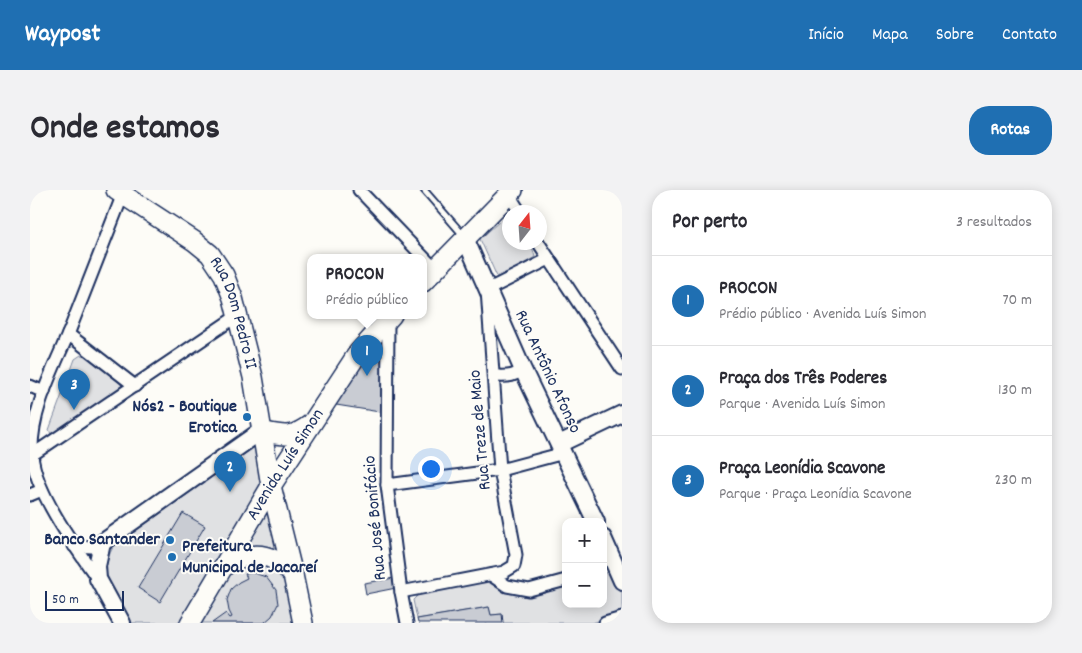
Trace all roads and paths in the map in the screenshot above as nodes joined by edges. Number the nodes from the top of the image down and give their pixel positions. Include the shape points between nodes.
1 (359, 190) edge
2 (424, 190) edge
3 (120, 192) edge
4 (511, 192) edge
5 (517, 205) edge
6 (466, 238) junction
7 (543, 250) edge
8 (411, 254) edge
9 (549, 259) junction
10 (429, 276) edge
11 (487, 290) junction
12 (237, 316) junction
13 (388, 319) edge
14 (390, 319) edge
15 (68, 334) junction
16 (522, 368) junction
17 (622, 368) edge
18 (494, 376) junction
19 (30, 386) edge
20 (135, 386) junction
21 (44, 392) junction
22 (622, 414) edge
23 (312, 424) junction
24 (261, 431) junction
25 (562, 449) junction
26 (32, 455) junction
27 (500, 470) junction
28 (387, 485) junction
29 (271, 486) junction
30 (42, 490) junction
31 (30, 495) edge
32 (594, 518) edge
33 (102, 543) junction
34 (74, 546) junction
35 (609, 565) edge
36 (224, 566) junction
37 (293, 575) junction
38 (491, 575) junction
39 (98, 579) junction
40 (562, 581) edge
41 (622, 581) edge
42 (401, 592) junction
43 (622, 618) edge
44 (121, 622) edge
45 (190, 623) edge
46 (303, 623) edge
47 (407, 623) edge
48 (605, 623) edge

1 - 8 street
2 - 6 lane
3 - 12 main road, Rua Dom Pedro II via 210,254 224,275
3 - 15 street
4 - 5 street
4 - 6 main road
6 - 10 main road
6 - 11 street, Rua Antônio Afonso
7 - 9 street
9 - 11 street
9 - 17 street
11 - 16 street, Rua Antônio Afonso
11 - 18 street, Rua Treze de Maio
12 - 20 street
12 - 24 main road, Rua Dom Pedro II via 253,377
13 - 23 main road, Avenida Luís Simon via 358,353
14 - 28 street, Rua José Bonifácio
15 - 20 street
15 - 21 street
16 - 18 street via 512,376
16 - 25 street, Rua Antônio Afonso
18 - 27 street, Rua Treze de Maio
19 - 21 street
20 - 26 street
21 - 26 street via 33,436
22 - 25 street
23 - 24 main road via 299,434 286,436
23 - 29 main road, Avenida Luís Simon
24 - 29 main road, Rua Dom Pedro II
24 - 33 street
25 - 27 street
25 - 32 street, Rua Antônio Afonso
26 - 30 street
27 - 28 street
27 - 38 street, Rua Treze de Maio via 516,555 514,566
28 - 42 street, Rua José Bonifácio
29 - 36 main road, Avenida Luís Simon
29 - 37 main road, Rua Dom Pedro II
30 - 31 street
30 - 34 street
33 - 34 street via 92,547
33 - 39 street
34 - 39 street
35 - 41 street
36 - 37 main road via 238,558 259,555 272,558
36 - 45 main road, Avenida Luís Simon
37 - 46 main road, Rua Dom Pedro II
38 - 40 street via 508,586 529,590
38 - 42 street
39 - 44 street
42 - 47 street, Rua José Bonifácio
43 - 48 street

